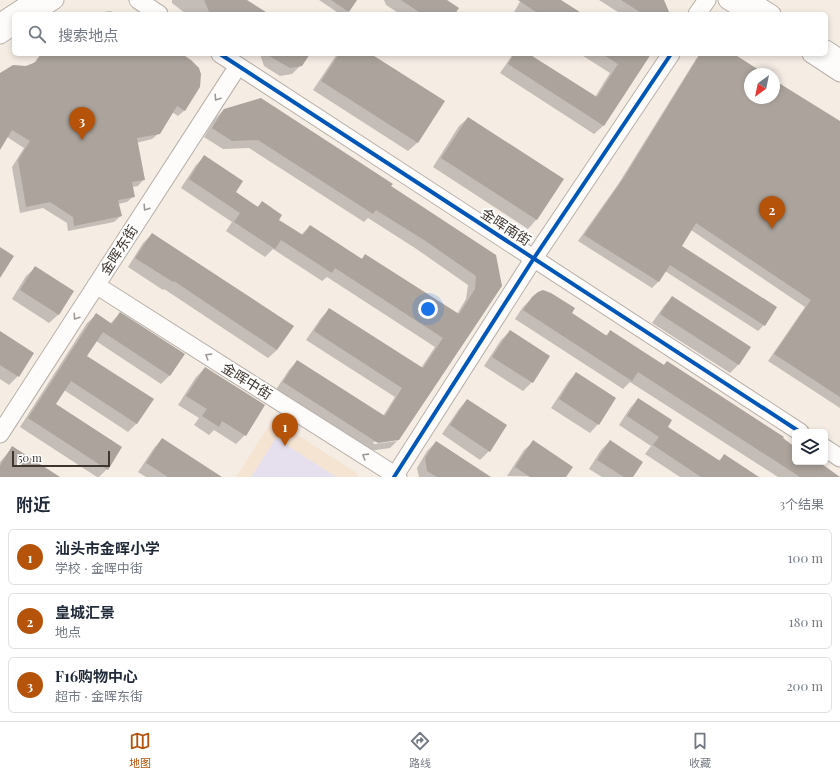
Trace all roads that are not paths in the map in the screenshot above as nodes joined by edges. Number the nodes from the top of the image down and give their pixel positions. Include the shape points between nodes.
1 (34, 0) edge
2 (54, 0) edge
3 (138, 0) edge
4 (707, 0) edge
5 (728, 0) edge
6 (750, 0) edge
7 (15, 12) edge
8 (36, 12) edge
9 (156, 12) edge
10 (698, 12) edge
11 (746, 12) edge
12 (769, 12) edge
13 (12, 14) edge
14 (0, 22) edge
15 (12, 27) edge
16 (0, 35) edge
17 (828, 50) edge
18 (223, 56) edge
19 (670, 56) edge
20 (814, 56) edge
21 (840, 58) edge
22 (238, 66) junction
23 (840, 73) edge
24 (534, 258) junction
25 (96, 285) junction
26 (795, 429) edge
27 (0, 434) edge
28 (828, 450) edge
29 (840, 458) edge
30 (396, 476) edge

1 - 7 street
2 - 8 street
3 - 9 street
4 - 10 street
5 - 11 street
6 - 12 street
13 - 14 street
15 - 16 street
17 - 21 street
18 - 22 street, 金晖南街
19 - 24 street
20 - 23 street
22 - 24 street, 金晖南街
22 -> 25 street, 金晖东街
24 - 26 street, 金晖南街
24 - 30 street
25 -> 27 street, 金晖东街
30 -> 25 street, 金晖中街
28 - 29 street

